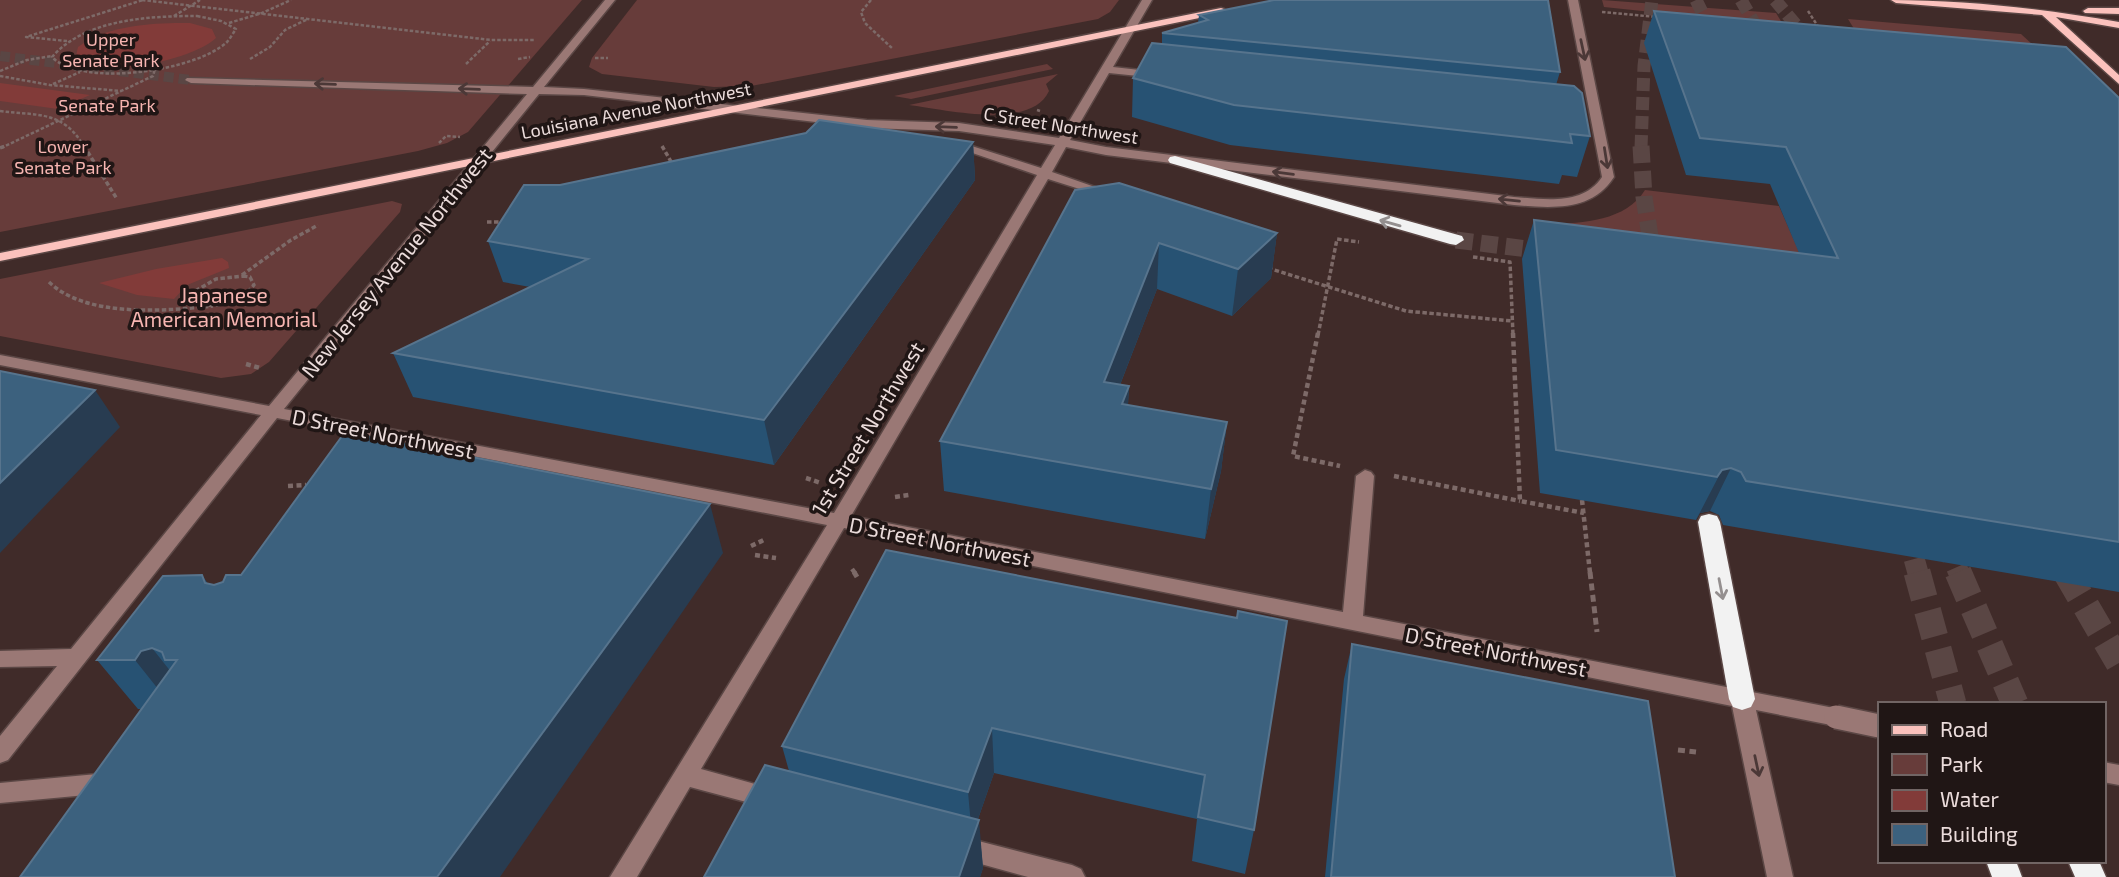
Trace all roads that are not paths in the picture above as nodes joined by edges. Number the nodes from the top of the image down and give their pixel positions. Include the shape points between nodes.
1 (610, 0) edge
2 (1147, 0) edge
3 (1573, 0) edge
4 (1896, 0) edge
5 (2020, 0) edge
6 (2040, 0) edge
7 (1228, 10) edge
8 (2119, 11) edge
9 (2046, 12) junction
10 (2119, 25) edge
11 (1129, 30) junction
12 (1105, 69) junction
13 (1174, 77) edge
14 (191, 80) tunnel mouth
15 (2119, 81) edge
16 (538, 90) junction
17 (741, 109) junction
18 (1586, 122) edge
19 (1600, 123) junction
20 (867, 124) junction
21 (1062, 142) junction
22 (1175, 160) junction
23 (479, 161) junction
24 (1043, 174) junction
25 (1115, 197) edge
26 (1456, 240) tunnel mouth
27 (0, 257) edge
28 (0, 360) edge
29 (274, 412) junction
30 (1365, 476) dead end
31 (839, 521) junction
32 (1709, 522) dead end
33 (145, 600) edge
34 (120, 602) junction
35 (1352, 622) junction
36 (77, 656) junction
37 (0, 659) edge
38 (1742, 699) junction
39 (1878, 726) edge
40 (0, 753) edge
41 (128, 772) edge
42 (684, 775) junction
43 (0, 793) edge
44 (793, 804) edge
45 (939, 842) edge
46 (623, 877) edge
47 (1072, 877) edge
48 (1780, 877) edge

1 - 16 street, New Jersey Avenue Northwest
2 - 11 street, 1st Street Northwest
3 -> 19 street
4 - 9 main road
5 - 9 main road
6 - 9 main road
7 - 11 main road, Louisiana Avenue Northwest
8 - 9 main road
9 - 10 main road
9 - 15 main road
11 - 12 street, 1st Street Northwest
11 - 17 main road, Louisiana Avenue Northwest
12 - 13 street
12 - 21 street, 1st Street Northwest
16 -> 14 street, C Street Northwest
16 - 17 street, C Street Northwest
16 - 23 street, New Jersey Avenue Northwest
17 - 20 street, C Street Northwest
17 - 23 main road, Louisiana Avenue Northwest
18 - 19 street
19 -> 22 street, C Street Northwest via 1608,177 1598,191 1577,200 1549,203
21 -> 20 street, C Street Northwest via 959,127
20 - 24 street
21 - 22 street, C Street Northwest
21 - 24 street, 1st Street Northwest
26 -> 22 highway
23 - 27 main road, Louisiana Avenue Northwest
23 - 29 street, New Jersey Avenue Northwest
24 - 25 street
24 - 31 street, 1st Street Northwest
28 - 29 street, D Street Northwest
29 - 31 street, D Street Northwest
29 - 34 street, New Jersey Avenue Northwest
30 - 35 street
31 - 35 street, D Street Northwest
31 - 42 street, 1st Street Northwest
32 -> 38 highway
33 - 34 street
34 - 36 street, New Jersey Avenue Northwest
35 - 38 street, D Street Northwest
36 - 37 street
36 - 40 street, New Jersey Avenue Northwest
38 - 39 street, D Street Northwest, bridge
38 -> 48 street
41 - 43 street via 105,785
42 - 44 street
42 - 46 street, 1st Street Northwest
45 - 47 street

